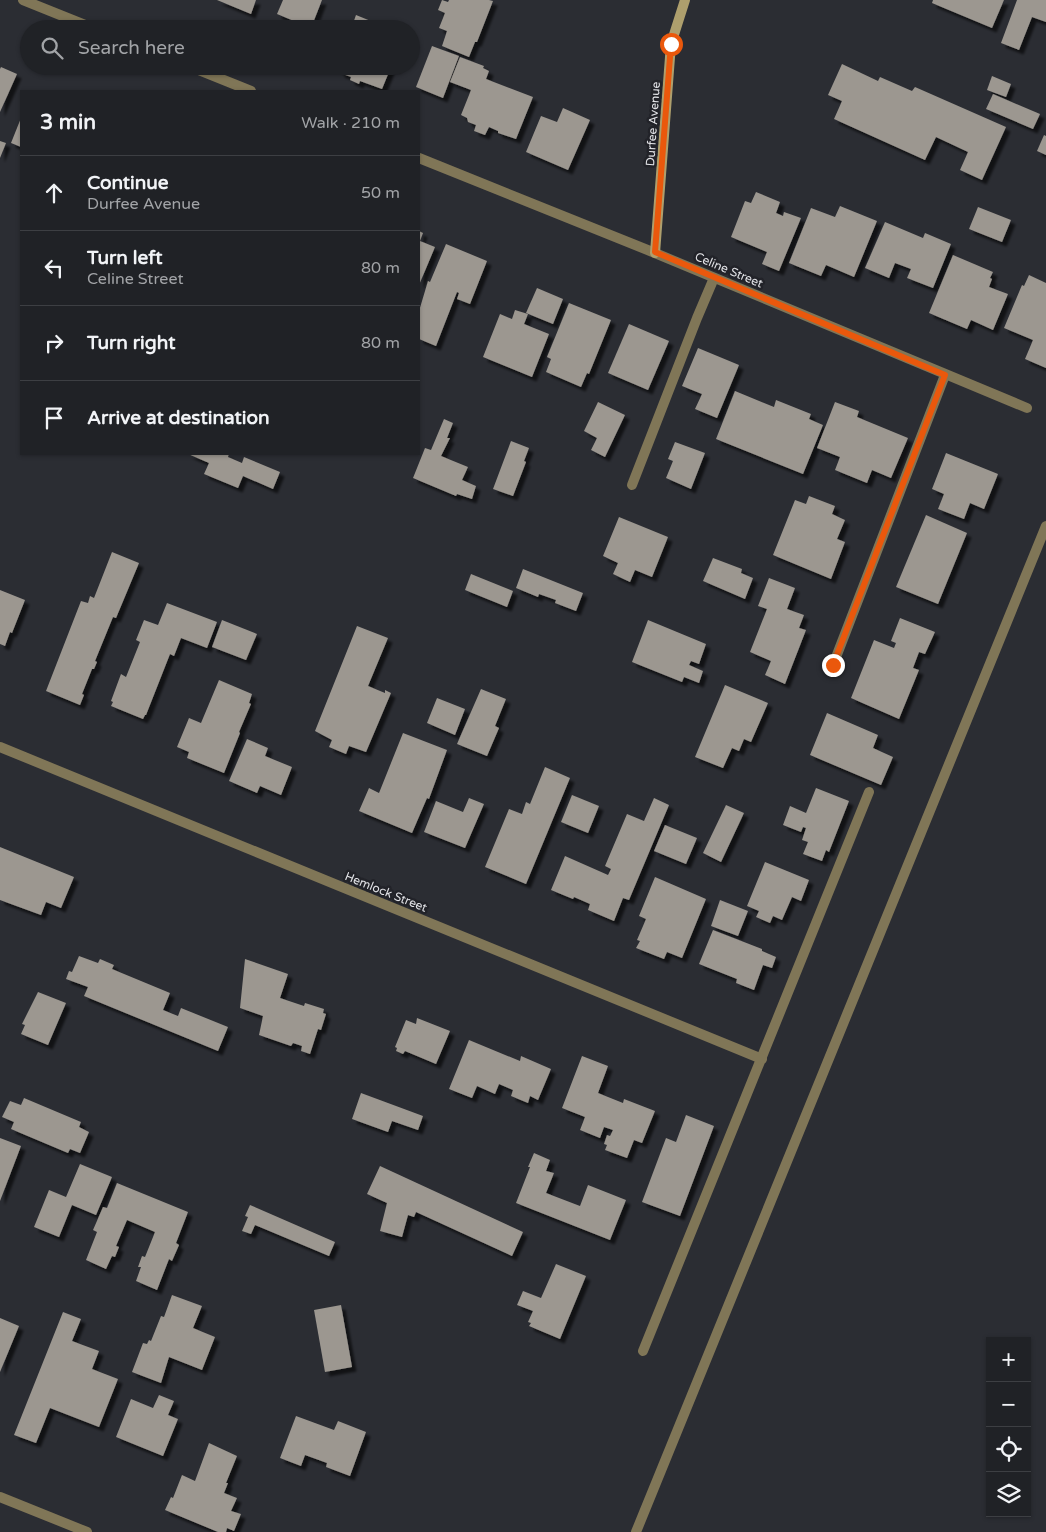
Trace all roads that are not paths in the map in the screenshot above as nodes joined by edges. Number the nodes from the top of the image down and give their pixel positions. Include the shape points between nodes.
1 (23, 0) edge
2 (685, 0) edge
3 (73, 20) edge
4 (211, 75) edge
5 (249, 90) edge
6 (420, 158) edge
7 (655, 252) junction
8 (714, 278) junction
9 (945, 375) junction
10 (1027, 408) dead end
11 (632, 485) dead end
12 (1046, 526) edge
13 (833, 665) dead end
14 (0, 747) edge
15 (869, 792) dead end
16 (762, 1059) junction
17 (643, 1351) dead end
18 (0, 1497) edge
19 (87, 1532) edge
20 (636, 1532) edge

1 - 3 street
2 - 7 street, Durfee Avenue via 671,44
4 - 5 street
6 - 7 street, Celine Street
7 - 8 street, Celine Street
8 - 9 street, Celine Street
8 - 11 street
9 - 10 street, Celine Street
9 - 13 street
12 - 20 street
14 - 16 street, Hemlock Street
15 - 16 street
16 - 17 street
18 - 19 street

